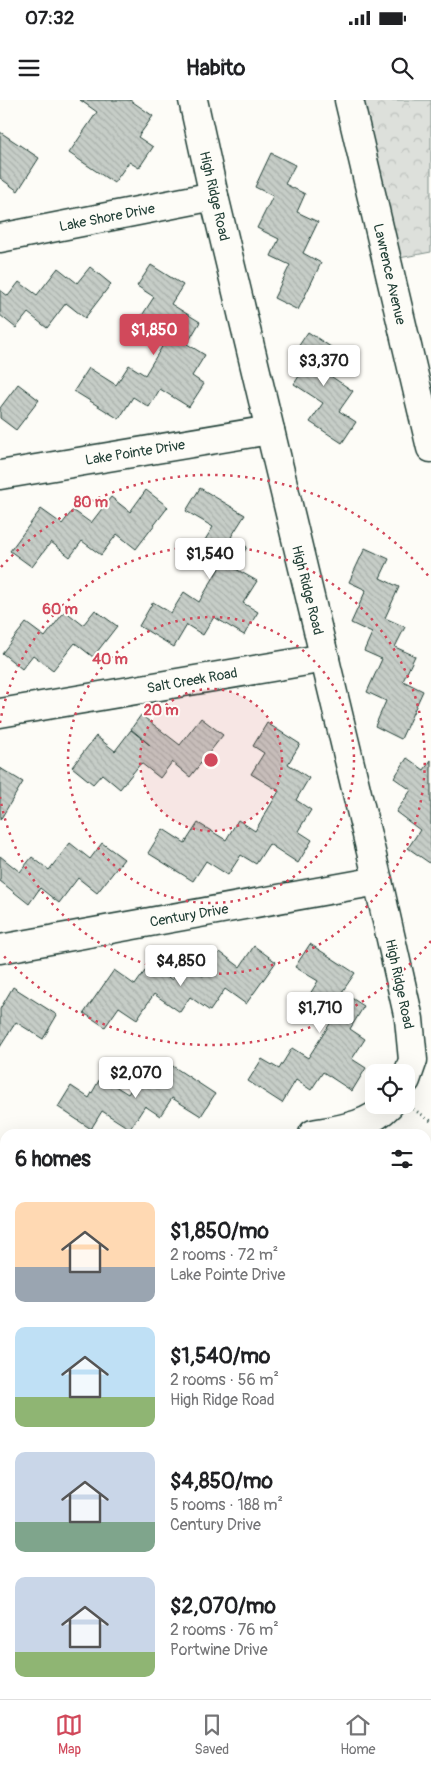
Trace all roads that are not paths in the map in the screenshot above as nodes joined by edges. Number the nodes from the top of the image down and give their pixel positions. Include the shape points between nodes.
1 (193, 100) edge
2 (349, 100) edge
3 (214, 196) junction
4 (0, 238) edge
5 (425, 398) edge
6 (270, 430) junction
7 (431, 448) edge
8 (0, 474) edge
9 (325, 658) junction
10 (0, 713) edge
11 (378, 881) junction
12 (0, 949) edge
13 (412, 1064) edge
14 (380, 1114) edge
15 (343, 1129) edge

1 - 3 street, High Ridge Road
2 - 5 street, Lawrence Avenue
3 - 4 street, Lake Shore Drive
3 - 6 street, High Ridge Road
5 - 7 street, Lawrence Avenue
6 - 8 street, Lake Pointe Drive
6 - 9 street, High Ridge Road
9 - 10 street, Salt Creek Road
9 - 11 street, High Ridge Road
11 - 12 street, Century Drive
11 - 13 street, High Ridge Road via 413,1044
14 - 15 street

